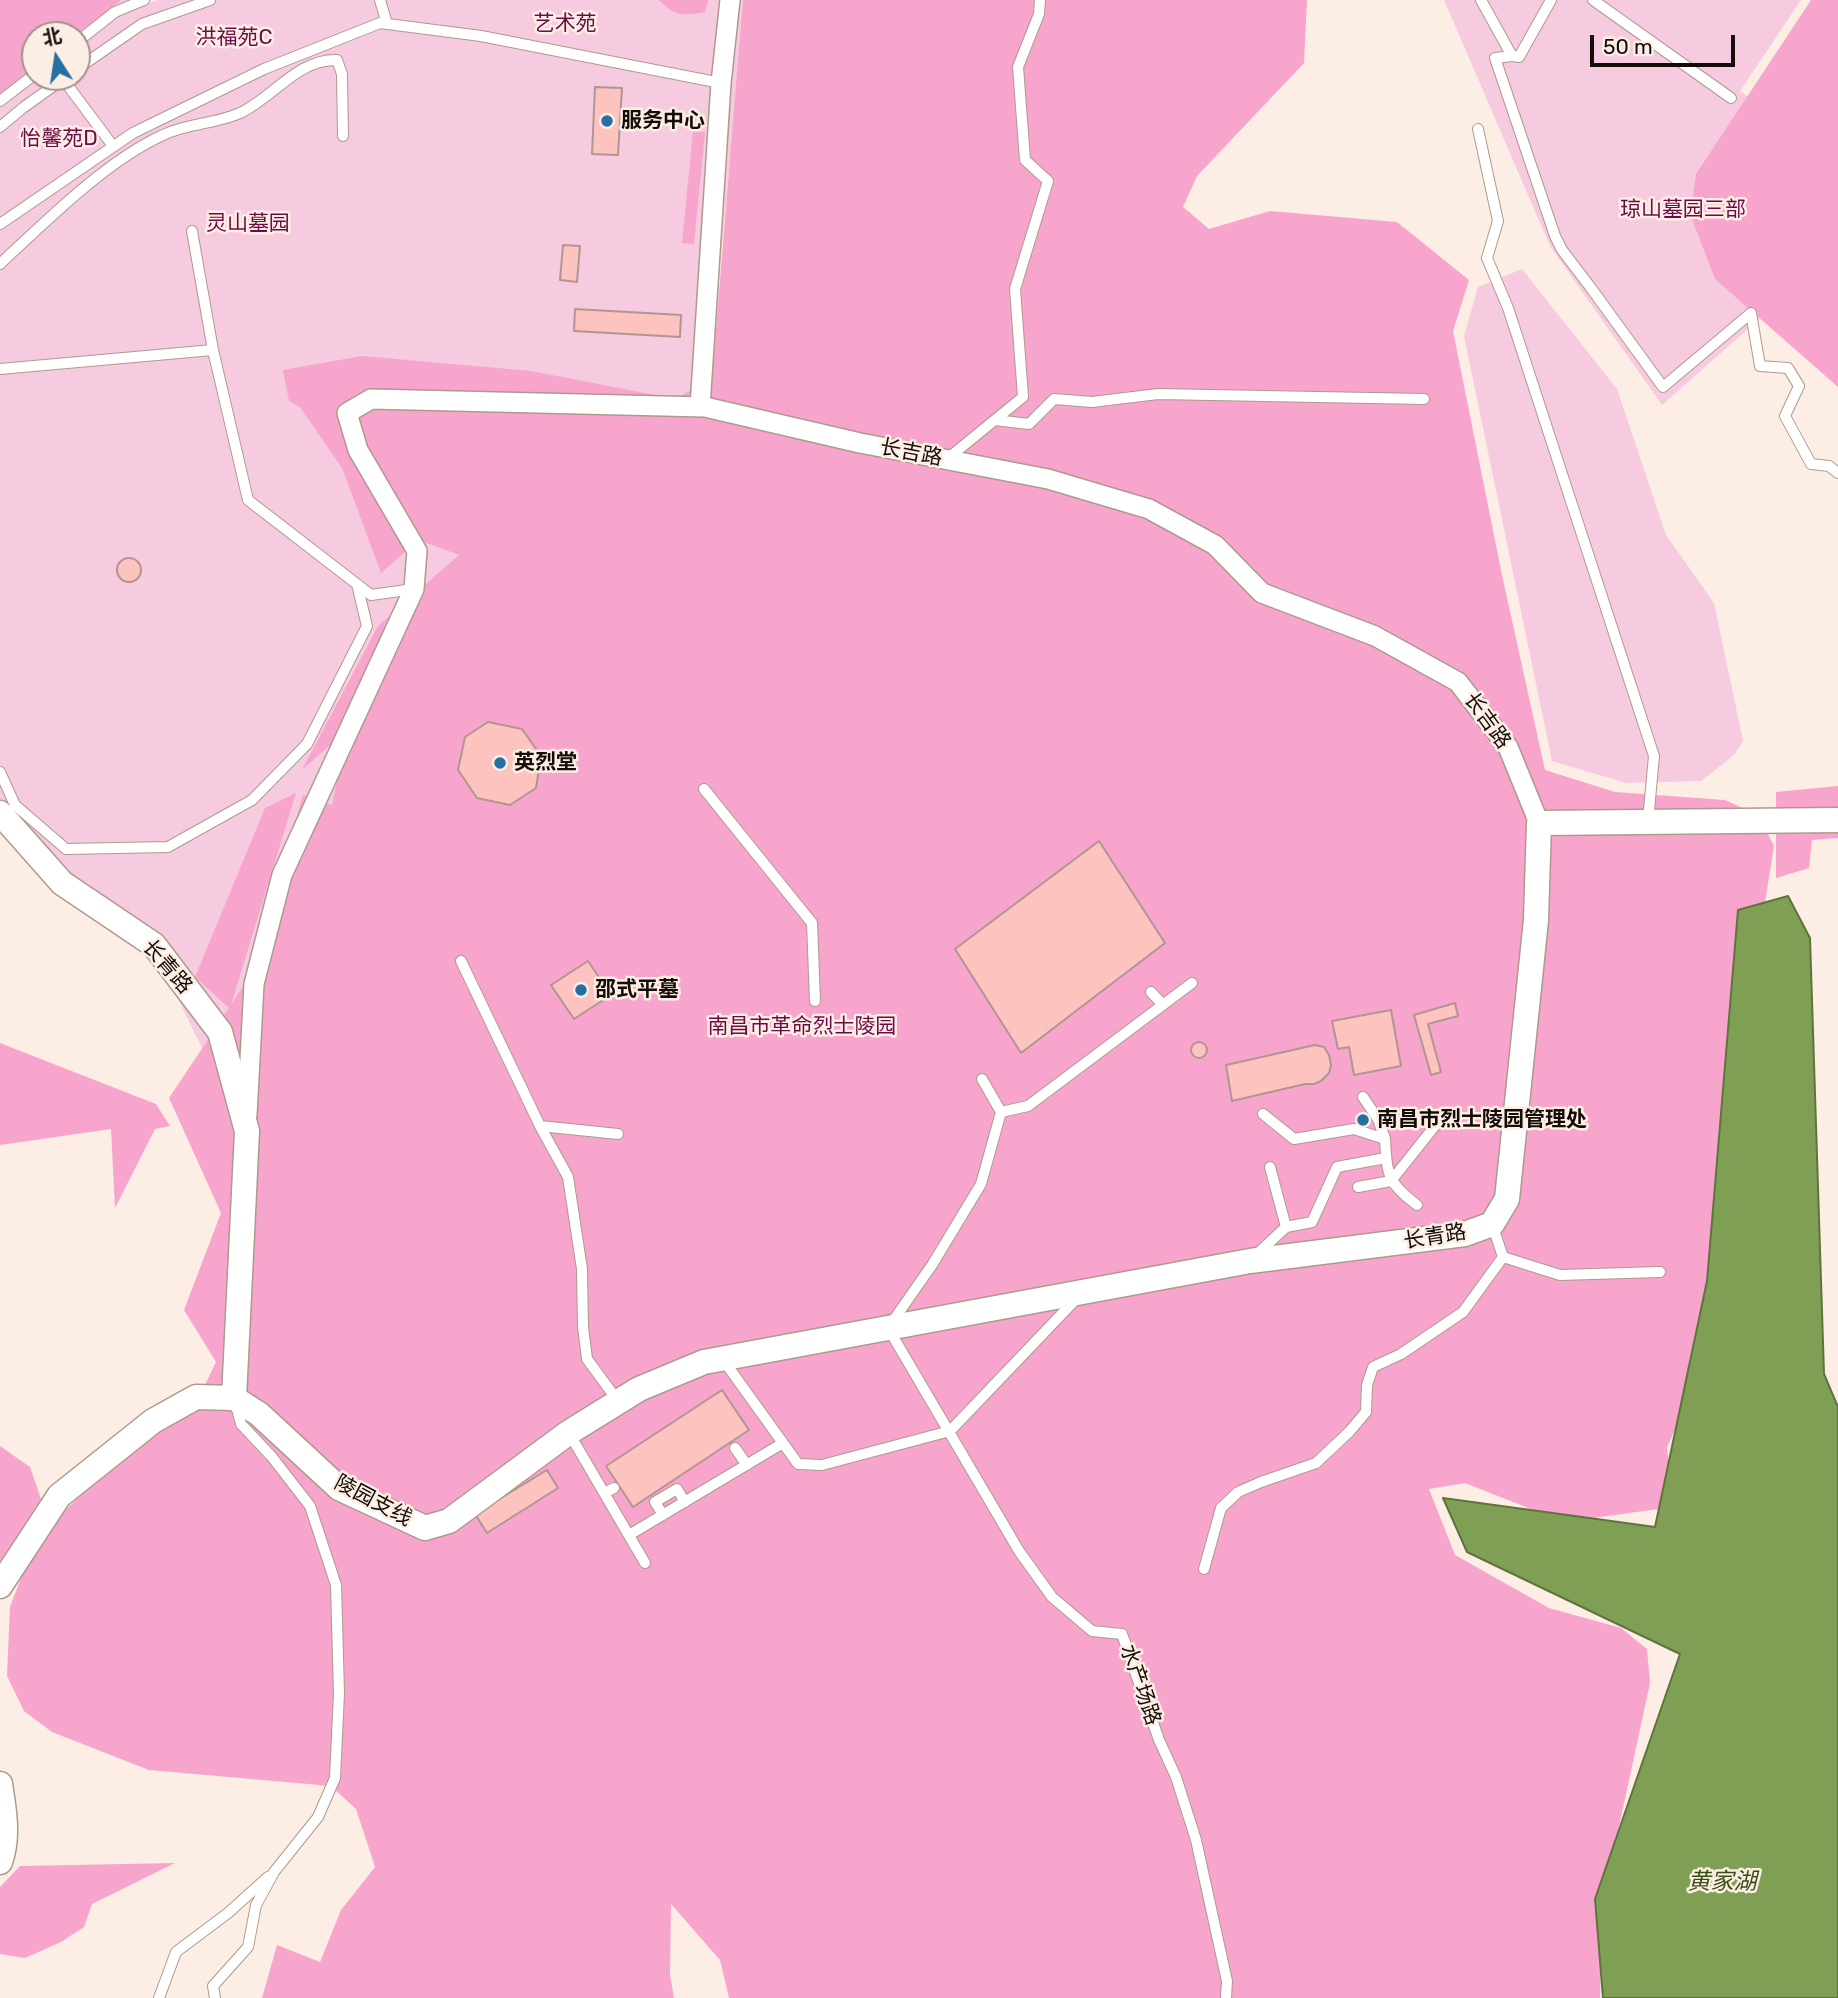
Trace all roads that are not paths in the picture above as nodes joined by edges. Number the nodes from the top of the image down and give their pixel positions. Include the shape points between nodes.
1 (144, 0) edge
2 (210, 0) edge
3 (380, 0) edge
4 (730, 0) edge
5 (1040, 0) edge
6 (1481, 0) edge
7 (1551, 0) edge
8 (1593, 0) edge
9 (387, 24) junction
10 (91, 31) edge
11 (1512, 56) junction
12 (91, 59) edge
13 (721, 83) junction
14 (21, 85) edge
15 (47, 91) edge
16 (73, 91) edge
17 (1731, 98) dead end
18 (0, 101) edge
19 (0, 127) edge
20 (1478, 129) dead end
21 (344, 136) dead end
22 (113, 146) junction
23 (0, 224) edge
24 (191, 231) dead end
25 (0, 264) edge
26 (213, 350) junction
27 (0, 369) edge
28 (1424, 399) dead end
29 (700, 407) junction
30 (995, 420) junction
31 (946, 460) junction
32 (1838, 473) edge
33 (357, 584) junction
34 (414, 589) junction
35 (0, 772) edge
36 (704, 789) dead end
37 (0, 813) edge
38 (1838, 820) edge
39 (1648, 822) junction
40 (1539, 823) junction
41 (461, 961) dead end
42 (1192, 984) dead end
43 (1151, 992) dead end
44 (815, 1001) dead end
45 (1163, 1005) junction
46 (982, 1079) dead end
47 (1363, 1097) dead end
48 (1001, 1112) junction
49 (1263, 1114) dead end
50 (1438, 1122) dead end
51 (541, 1126) junction
52 (247, 1131) junction
53 (618, 1133) dead end
54 (1385, 1139) junction
55 (1386, 1158) junction
56 (1270, 1167) dead end
57 (1391, 1181) junction
58 (1358, 1187) dead end
59 (1417, 1205) dead end
60 (1492, 1224) junction
61 (1286, 1227) junction
62 (1503, 1257) junction
63 (1250, 1261) junction
64 (1660, 1272) dead end
65 (1083, 1292) junction
66 (888, 1328) junction
67 (720, 1354) junction
68 (234, 1398) junction
69 (618, 1401) junction
70 (950, 1431) junction
71 (568, 1433) junction
72 (783, 1443) junction
73 (735, 1448) dead end
74 (747, 1465) junction
75 (685, 1502) junction
76 (663, 1515) junction
77 (629, 1535) junction
78 (645, 1563) dead end
79 (1204, 1569) dead end
80 (0, 1586) edge
81 (0, 1784) edge
82 (0, 1862) edge
83 (274, 1872) junction
84 (159, 1998) edge
85 (215, 1998) edge
86 (1226, 1998) edge

1 - 10 lane via 115,12
2 - 12 lane via 142,24
3 - 9 lane
4 - 13 street
5 - 30 lane via 1018,67 1025,160 1048,181 1015,289 1023,397
6 - 11 lane
7 - 11 lane via 1518,57
8 - 17 lane
9 - 13 lane via 488,37
9 - 22 lane via 264,69
11 - 32 lane via 1495,58 1555,236 1663,387 1751,313 1760,366 1788,368 1799,386 1785,416 1811,464 1829,466
13 - 29 street
14 - 18 lane
15 - 19 lane
16 - 22 lane
20 - 39 lane via 1498,221 1486,258 1508,308 1654,756
21 - 25 lane via 342,74 337,60 326,60 296,72 241,113 164,134 111,167
22 - 23 lane
24 - 26 lane
26 - 27 lane
26 - 33 lane via 247,500
28 - 30 lane via 1158,394 1092,402 1054,399 1029,424
29 - 31 street, 长吉路
29 - 34 street, 长吉路 via 370,399 347,413 358,450 417,551
30 - 31 lane
31 - 40 street, 长吉路 via 1048,480 1150,509 1215,545 1262,593 1375,636 1458,682 1508,747
33 - 34 lane via 371,595
33 - 35 lane via 367,626 307,744 253,800 168,847 66,849 15,805
34 - 52 street via 282,875 254,984
36 - 44 lane via 812,923
37 - 52 street, 长青路 via 62,883 154,946 220,1032
38 - 39 street
39 - 40 street
40 - 60 street, 长青路 via 1535,920 1507,1199
41 - 51 lane
42 - 45 lane
43 - 45 lane
45 - 48 lane via 1028,1106
46 - 48 lane
47 - 54 lane
48 - 66 lane via 981,1184
49 - 54 lane via 1294,1139 1353,1129
50 - 57 lane
51 - 53 lane
51 - 69 lane via 568,1177 582,1269 587,1359
52 - 68 street, 长青路
54 - 55 lane
55 - 57 lane
55 - 61 lane via 1337,1167 1311,1222
56 - 61 lane
57 - 58 lane
57 - 59 lane
60 - 62 lane
60 - 63 street, 长青路 via 1465,1234
61 - 63 lane
62 - 64 lane via 1560,1275
62 - 79 lane via 1463,1312 1401,1354 1373,1367 1366,1412 1316,1463 1238,1492 1221,1508
63 - 65 street, 长青路
65 - 66 street, 长青路
65 - 70 lane
66 - 67 street, 陵园支线
66 - 70 lane, 水产场路
67 - 69 street, 陵园支线
67 - 72 lane via 748,1403
68 - 71 street, 陵园支线 via 259,1414 339,1488 425,1528 449,1521
68 - 80 street via 196,1396 153,1421 59,1496
68 - 83 lane via 241,1424 310,1506 336,1585 339,1693 335,1778 318,1817
69 - 71 street, 陵园支线
70 - 72 lane via 822,1465 798,1464
70 - 86 lane, 水产场路 via 1052,1597 1092,1631 1122,1634 1196,1840 1227,1981
71 - 77 lane via 609,1490
72 - 74 lane
73 - 74 lane
74 - 75 lane
75 - 76 lane
75 - 76 lane via 677,1489 655,1502
76 - 77 lane
77 - 78 lane
81 - 82 street via 4,1812
83 - 84 lane via 176,1952
83 - 85 lane via 256,1905 248,1947 214,1986

